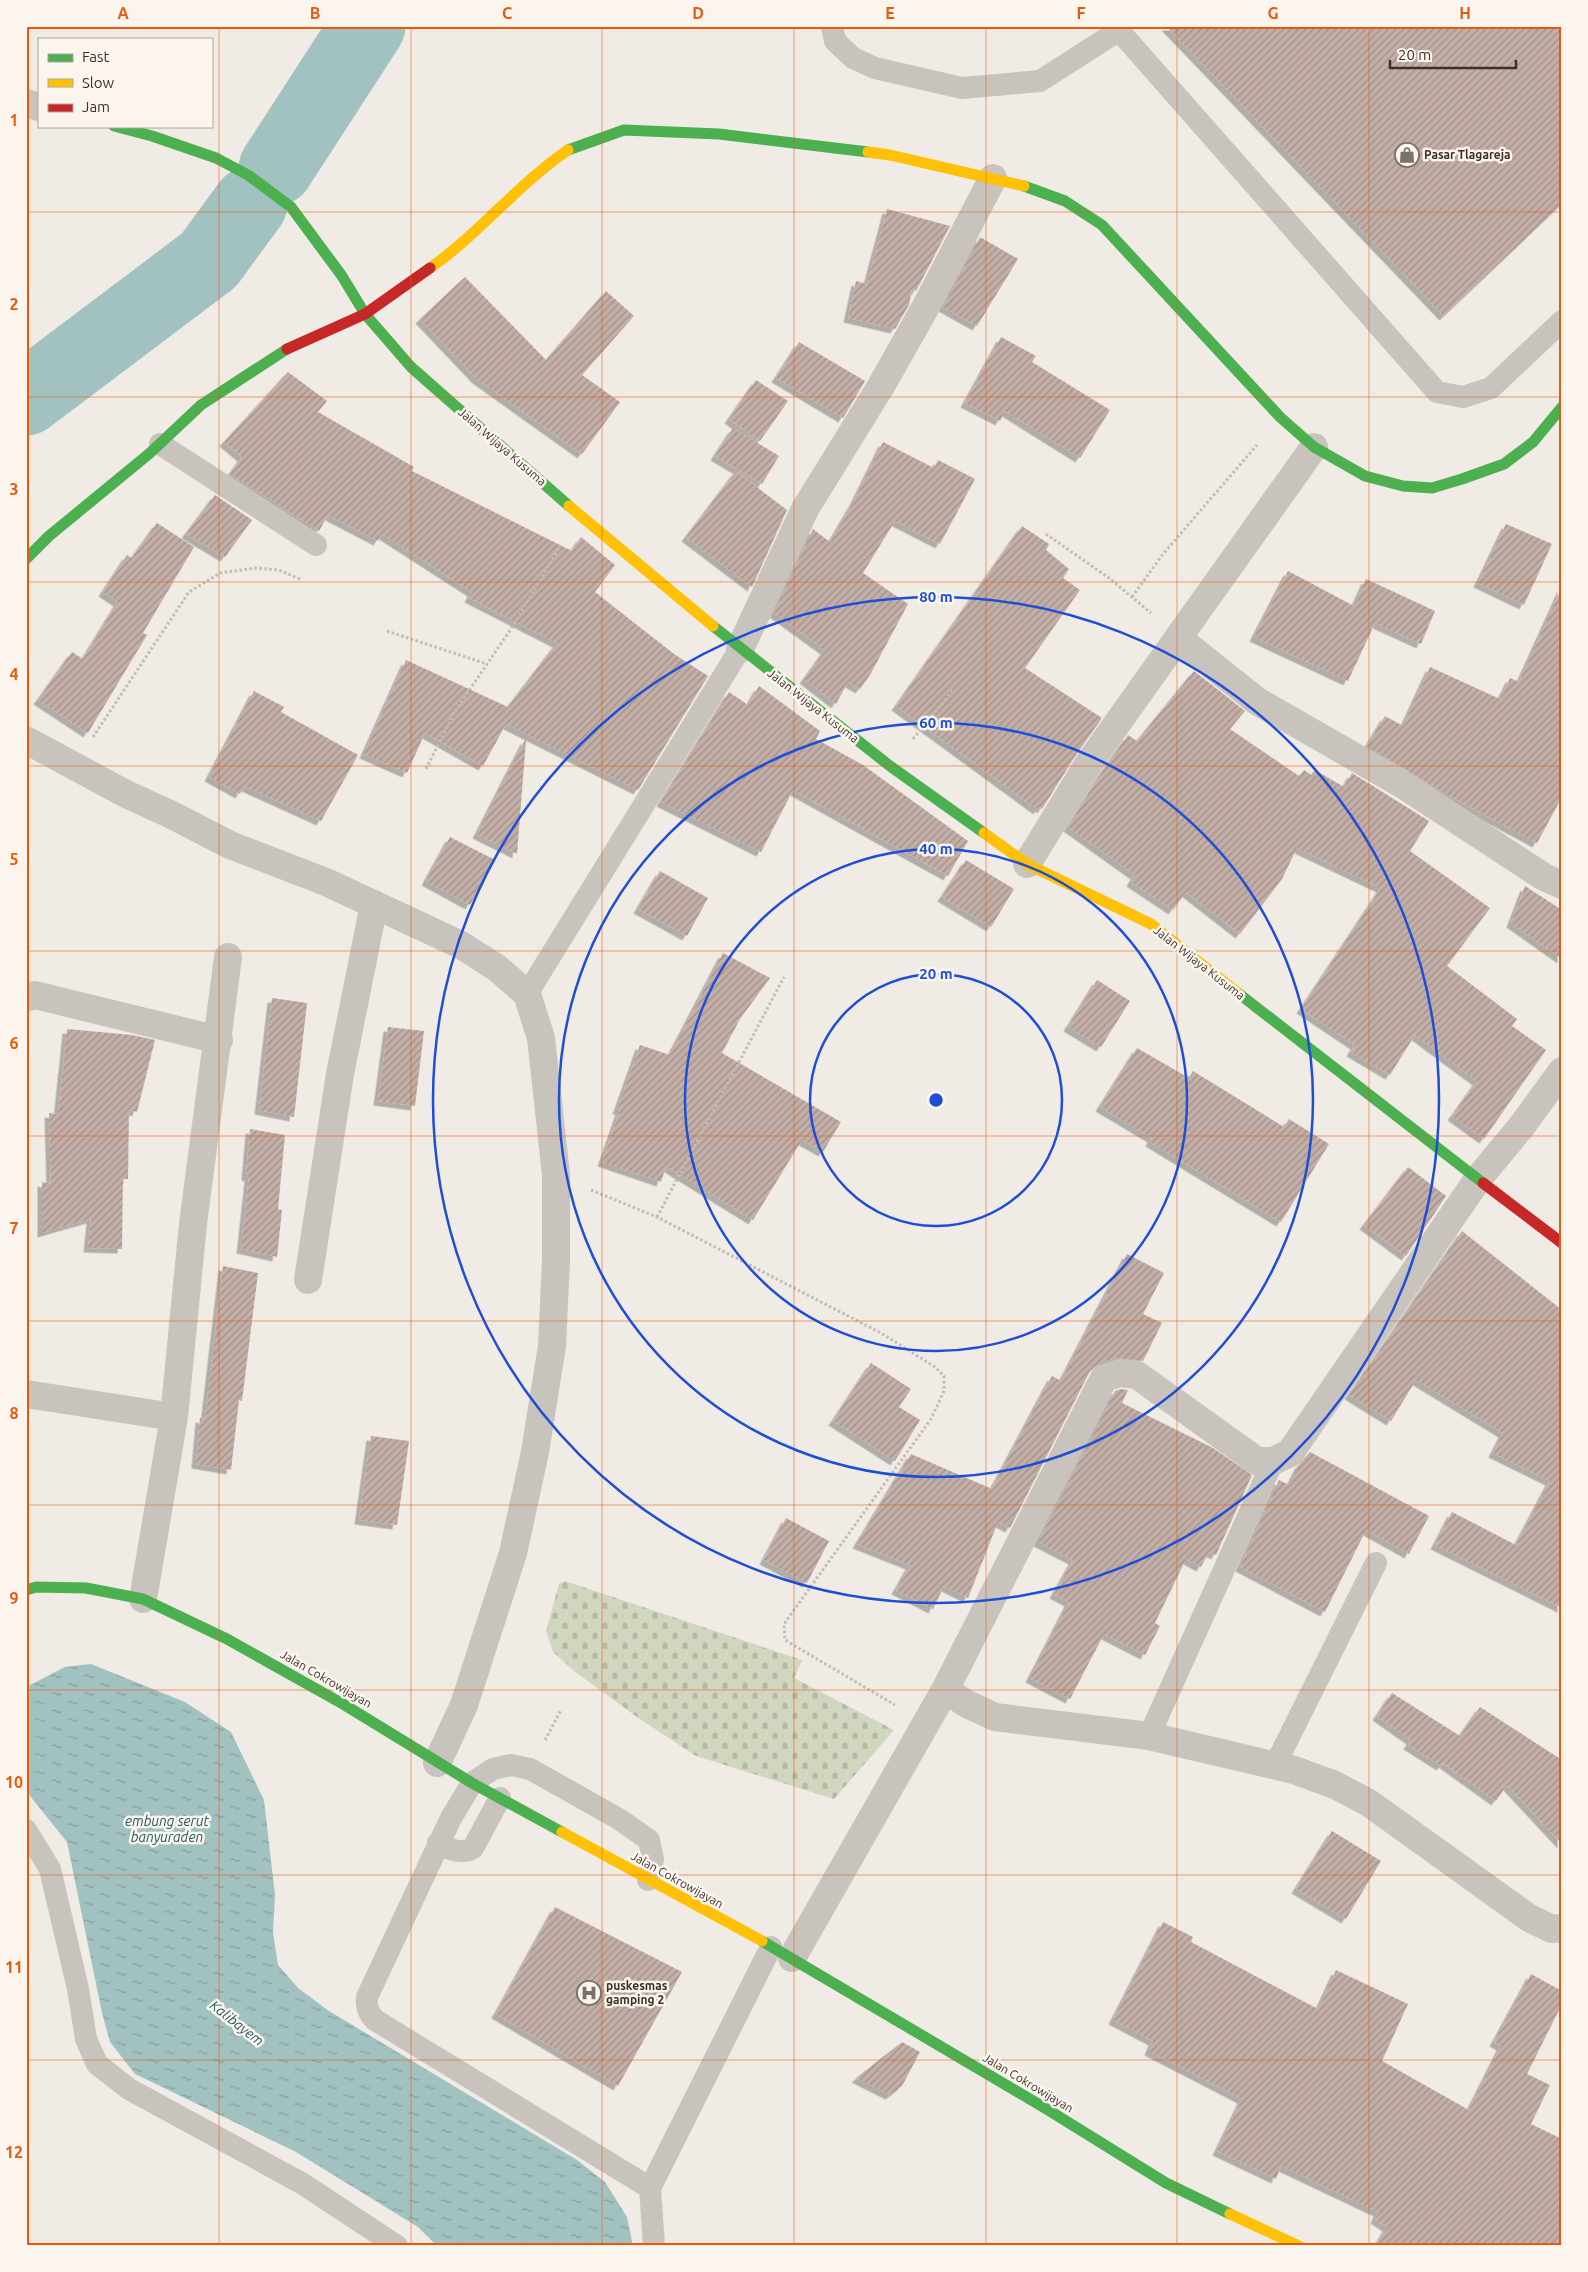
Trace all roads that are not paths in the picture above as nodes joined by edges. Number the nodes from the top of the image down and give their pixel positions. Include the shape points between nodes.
1 (832, 26) edge
2 (1116, 29) edge
3 (26, 103) edge
4 (38, 107) edge
5 (122, 128) edge
6 (993, 178) junction
7 (365, 314) junction
8 (1562, 320) edge
9 (1562, 407) edge
10 (160, 444) junction
11 (1314, 447) junction
12 (316, 545) dead end
13 (26, 559) edge
14 (1178, 638) junction
15 (740, 649) junction
16 (26, 740) edge
17 (1027, 864) junction
18 (1562, 885) edge
19 (374, 904) junction
20 (228, 957) dead end
21 (527, 994) junction
22 (26, 998) edge
23 (218, 1040) junction
24 (1562, 1070) edge
25 (1478, 1179) junction
26 (1562, 1243) edge
27 (308, 1280) dead end
28 (26, 1394) edge
29 (174, 1416) junction
30 (1273, 1461) junction
31 (1376, 1563) dead end
32 (26, 1590) edge
33 (143, 1599) junction
34 (944, 1690) junction
35 (1150, 1736) junction
36 (437, 1763) junction
37 (1275, 1765) junction
38 (472, 1783) junction
39 (500, 1798) junction
40 (26, 1830) edge
41 (438, 1843) junction
42 (648, 1880) junction
43 (1562, 1928) edge
44 (781, 1953) junction
45 (650, 2188) junction
46 (397, 2246) edge
47 (654, 2246) edge
48 (1299, 2246) edge

1 - 2 lane via 835,40 853,58 875,68 962,88 1040,81
2 - 8 lane via 1437,392 1463,397 1491,388
3 - 4 street
5 - 7 street, Jalan Wijaya Kusuma via 216,158 248,175 291,208 342,276
6 - 7 street via 881,154 719,134 624,130 570,148 540,169 477,231
6 - 11 street via 1065,201 1102,225 1280,417
6 - 15 street via 881,386 805,508
7 - 10 street via 279,353 201,405
7 - 15 street, Jalan Wijaya Kusuma via 411,367
9 - 11 street via 1533,442 1504,464 1432,488 1402,486 1365,476
10 - 12 lane
10 - 13 street
11 - 14 street
14 - 17 street via 1089,763
14 - 18 street via 1257,701 1394,779 1544,877
15 - 17 street, Jalan Wijaya Kusuma via 890,766
15 - 21 lane
16 - 19 street via 230,845
17 - 25 street, Jalan Wijaya Kusuma via 1150,924
19 - 21 street via 461,945 497,968
19 - 27 street via 340,1074
20 - 23 street
21 - 36 street via 541,1038 556,1175 552,1346 535,1452 513,1553 464,1705
22 - 23 street via 35,995
23 - 29 street via 193,1224
24 - 25 street
25 - 26 street, Jalan Wijaya Kusuma
25 - 30 street via 1290,1453
28 - 29 street
29 - 33 street
30 - 34 street via 1258,1462 1137,1375 1120,1373 1104,1378
30 - 35 lane
31 - 37 lane
32 - 33 street, Jalan Cokrowijayan via 36,1587 86,1588
33 - 36 street, Jalan Cokrowijayan via 227,1639 343,1704
34 - 35 street via 995,1717
34 - 44 street
35 - 37 street
36 - 38 street, Jalan Cokrowijayan
37 - 43 street via 1335,1785 1369,1803 1529,1918 1552,1929
38 - 39 street, Jalan Cokrowijayan
38 - 41 lane
38 - 42 lane via 494,1769 511,1765 530,1768 619,1819 648,1840 653,1859
39 - 41 lane via 467,1852
39 - 42 street, Jalan Cokrowijayan
40 - 46 lane via 50,1869 78,1988 86,2039 97,2064 129,2089 303,2184
41 - 45 lane via 366,1997 368,2013
42 - 44 street, Jalan Cokrowijayan
44 - 45 lane
44 - 48 street, Jalan Cokrowijayan via 1166,2183
45 - 47 lane

